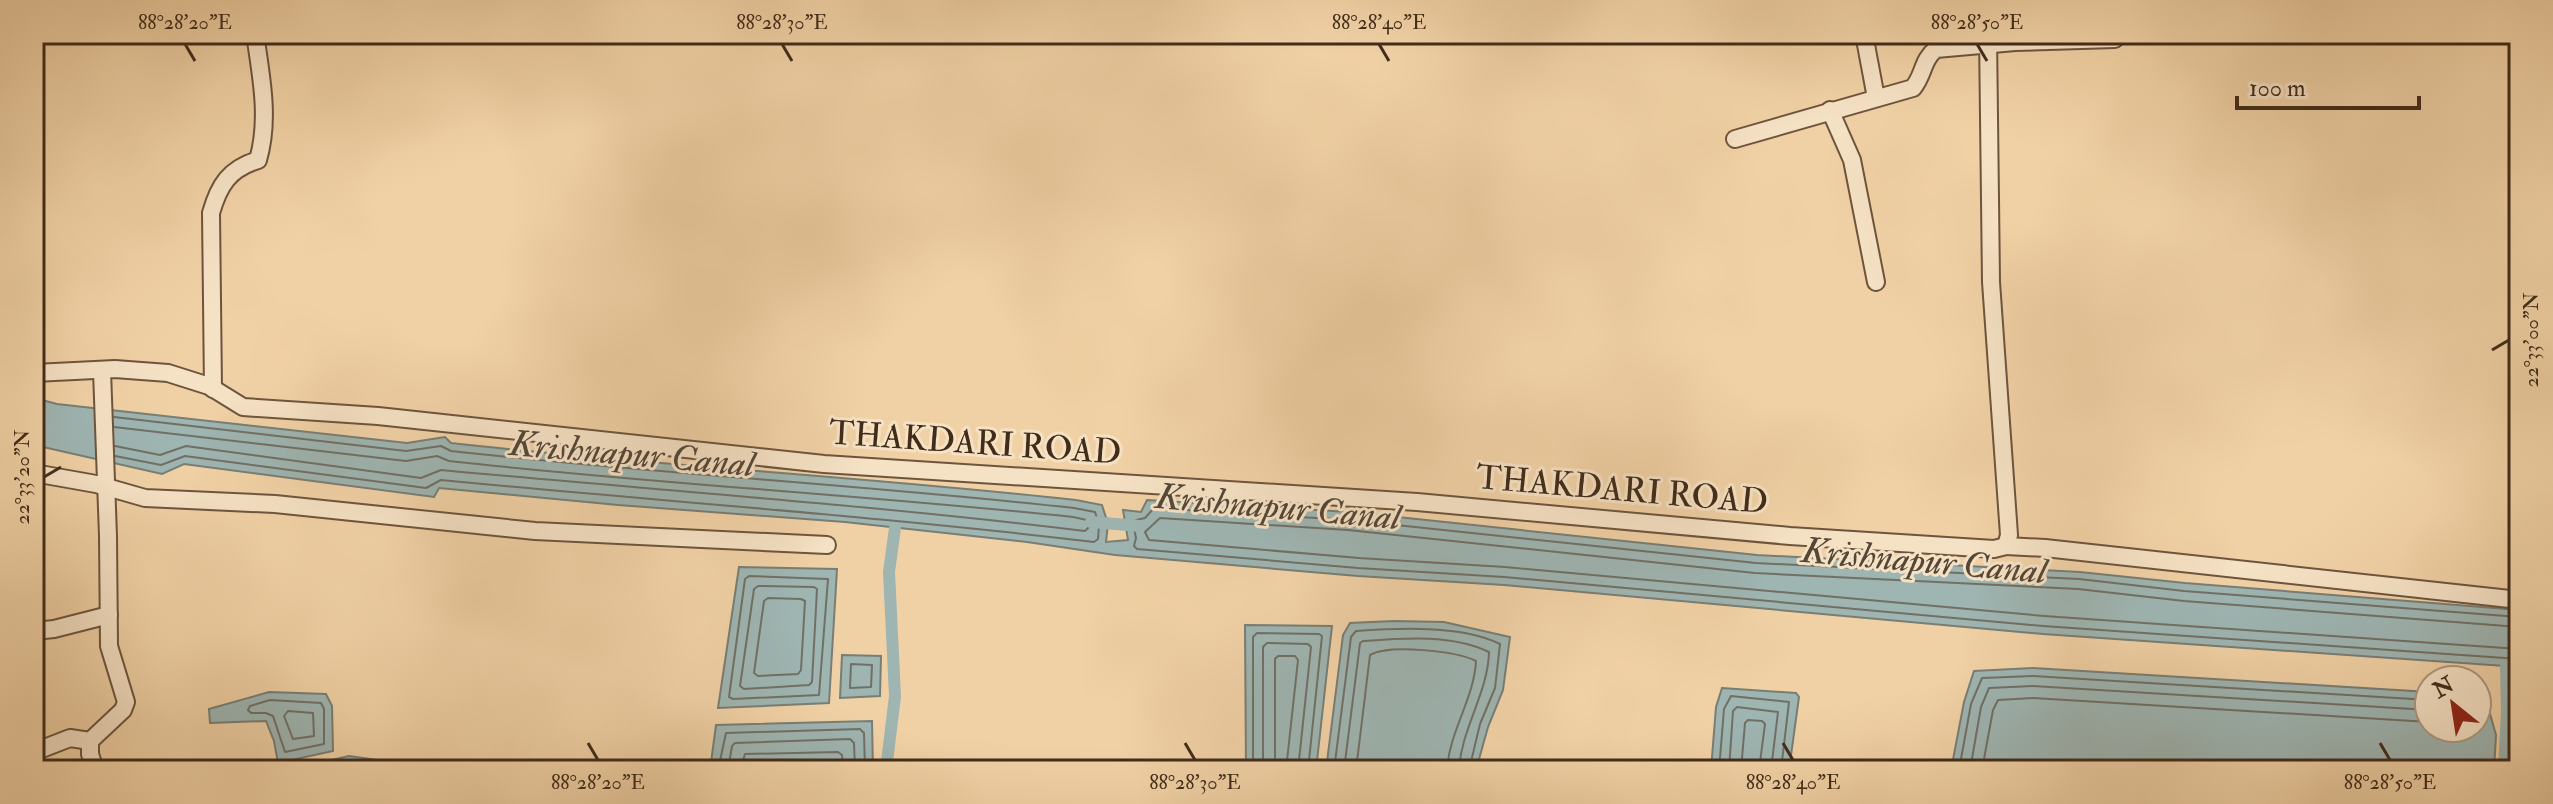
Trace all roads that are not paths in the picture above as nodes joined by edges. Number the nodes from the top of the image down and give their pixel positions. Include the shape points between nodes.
1 (255, 34) edge
2 (1864, 34) edge
3 (1987, 39) edge
4 (2115, 39) dead end
5 (1876, 98) junction
6 (1830, 110) junction
7 (1735, 139) dead end
8 (1876, 282) dead end
9 (102, 371) junction
10 (34, 373) edge
11 (213, 389) junction
12 (34, 473) edge
13 (105, 479) junction
14 (2519, 542) edge
15 (827, 545) dead end
16 (2006, 546) junction
17 (2518, 600) edge
18 (109, 615) junction
19 (34, 631) edge
20 (90, 741) junction
21 (34, 752) edge
22 (95, 770) edge

1 - 11 street via 264,138 258,160 230,174 217,191 211,213
2 - 5 street
3 - 4 street
3 - 5 street via 1936,49 1927,56 1913,88
3 - 16 street via 1991,282
5 - 6 street
6 - 7 street
6 - 8 street via 1855,170
9 - 10 street, THAKDARI ROAD
9 - 11 street, THAKDARI ROAD via 168,373
9 - 13 street
11 - 16 street, THAKDARI ROAD via 243,407 378,416 824,464 1417,502 1969,549
12 - 13 street
13 - 15 street via 145,498 275,504 535,531
13 - 18 street
14 - 17 street
16 - 17 street, THAKDARI ROAD
18 - 19 street
18 - 20 street via 109,646 126,702
20 - 21 street via 70,738
20 - 22 street

